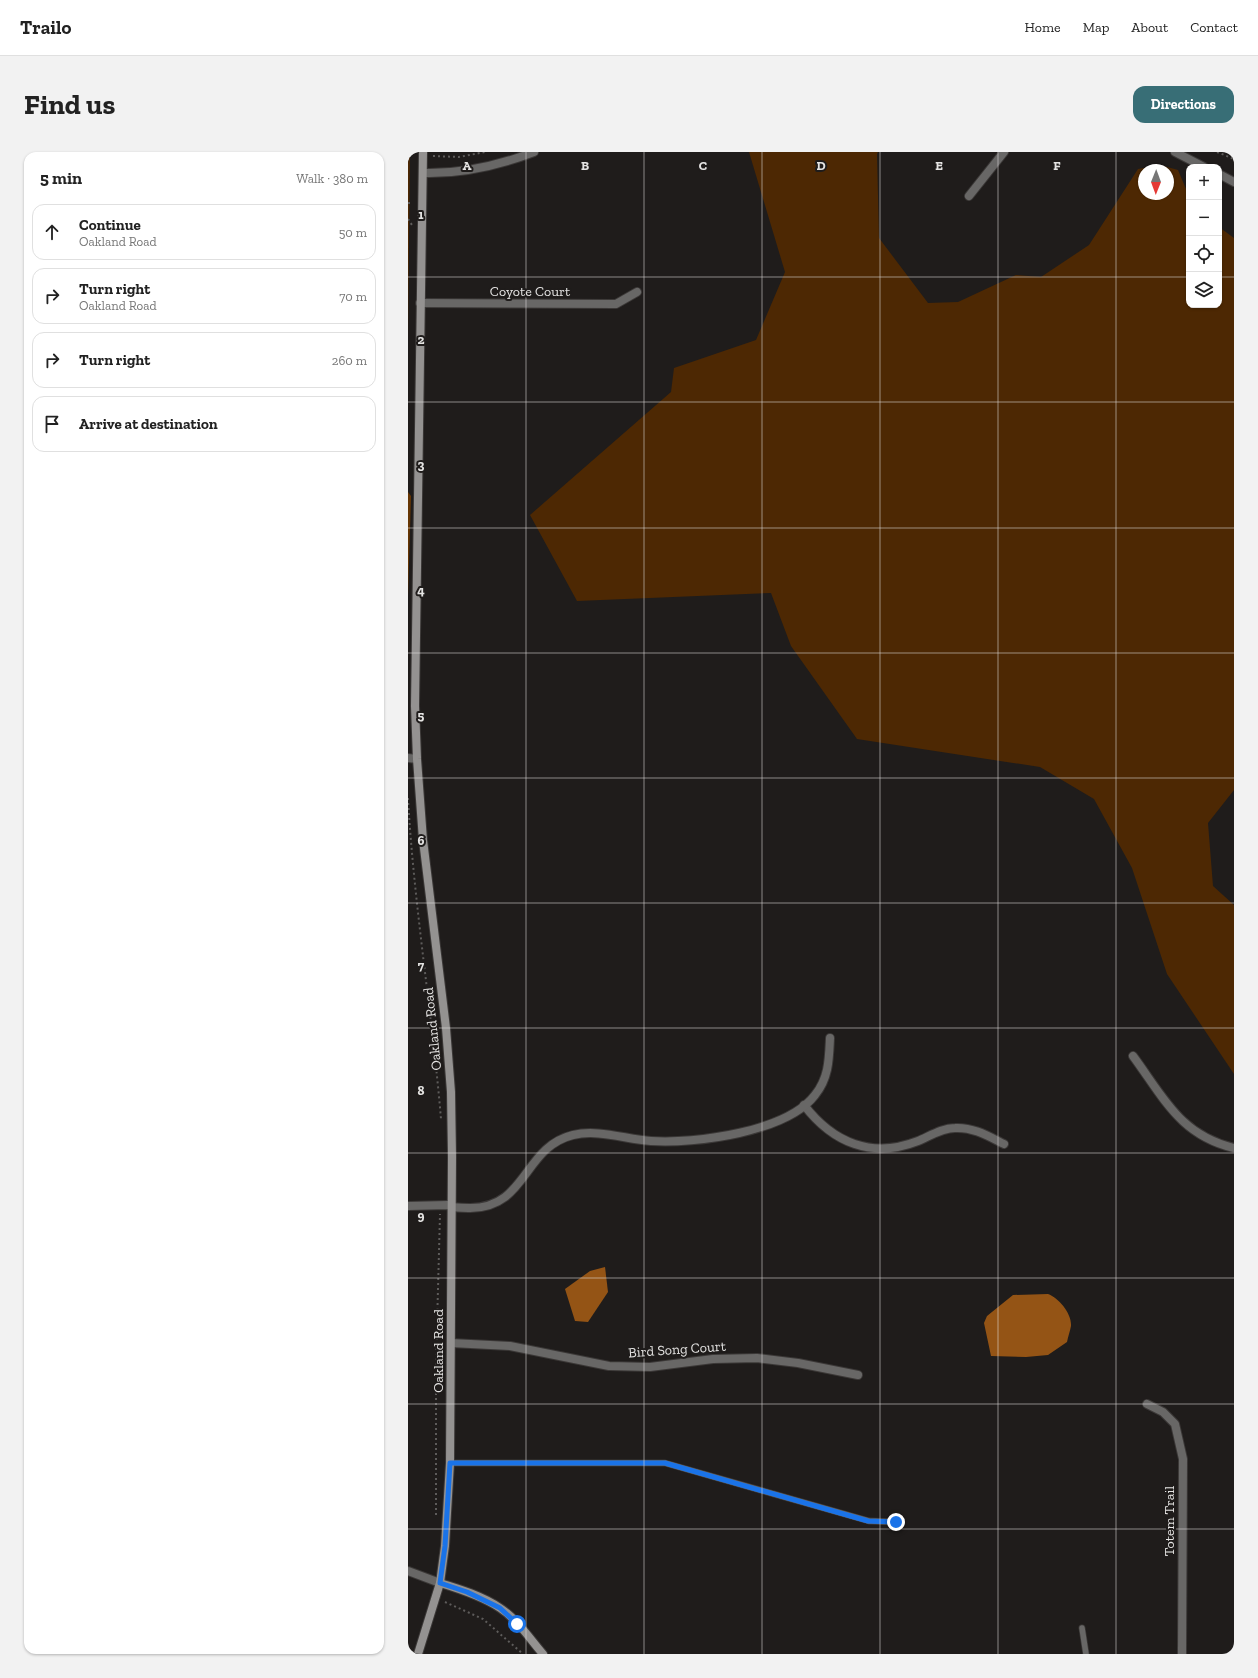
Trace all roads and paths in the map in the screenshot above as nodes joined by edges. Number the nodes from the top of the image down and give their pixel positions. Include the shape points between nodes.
1 (485, 152) edge
2 (534, 152) edge
3 (1004, 152) edge
4 (1174, 152) edge
5 (1217, 152) edge
6 (426, 154) edge
7 (1234, 159) edge
8 (1198, 164) edge
9 (423, 173) junction
10 (1222, 176) edge
11 (1234, 182) edge
12 (969, 196) dead end
13 (408, 203) edge
14 (413, 203) dead end
15 (408, 219) edge
16 (413, 226) dead end
17 (637, 292) dead end
18 (420, 303) junction
19 (412, 758) edge
20 (408, 798) edge
21 (830, 1038) dead end
22 (1133, 1056) dead end
23 (804, 1105) junction
24 (441, 1126) dead end
25 (1004, 1144) dead end
26 (1234, 1148) edge
27 (440, 1205) junction
28 (408, 1206) edge
29 (452, 1207) junction
30 (451, 1343) junction
31 (858, 1375) dead end
32 (1147, 1404) dead end
33 (450, 1463) junction
34 (436, 1520) dead end
35 (896, 1522) dead end
36 (408, 1571) edge
37 (440, 1583) junction
38 (435, 1599) junction
39 (1082, 1628) dead end
40 (418, 1654) edge
41 (523, 1654) edge
42 (543, 1654) edge
43 (1086, 1654) edge
44 (1182, 1654) edge

1 - 6 path via 459,157
2 - 9 street via 483,166
3 - 12 street
4 - 8 street
5 - 7 path
6 - 9 street, Oakland Road
9 - 18 street, Oakland Road
10 - 11 street
13 - 14 path
15 - 16 path
17 - 18 street, Coyote Court via 616,304
18 - 19 street, Oakland Road via 415,706
19 - 29 street, Oakland Road via 446,1028 450,1080
20 - 24 path
21 - 23 street via 828,1070 815,1096
22 - 26 street via 1186,1126 1206,1140
23 - 25 street via 824,1128 860,1146 879,1149 898,1147 954,1128 978,1131
23 - 29 street via 786,1116 748,1131 689,1142 649,1141 598,1133 564,1137 548,1146 510,1194 486,1206
27 - 28 street
27 - 29 street
27 - 34 path
29 - 30 street, Oakland Road
30 - 31 street, Bird Song Court via 510,1346 609,1366 650,1367 713,1359 757,1358
30 - 33 street, Oakland Road
32 - 44 street, Totem Trail via 1164,1412 1175,1424 1183,1459
33 - 35 lane via 665,1463 868,1521
33 - 37 street, Oakland Road
36 - 37 street
37 - 38 street, Oakland Road
37 - 42 street via 467,1592 500,1608
38 - 40 street, Oakland Road
38 - 41 path via 483,1619
39 - 43 lane

